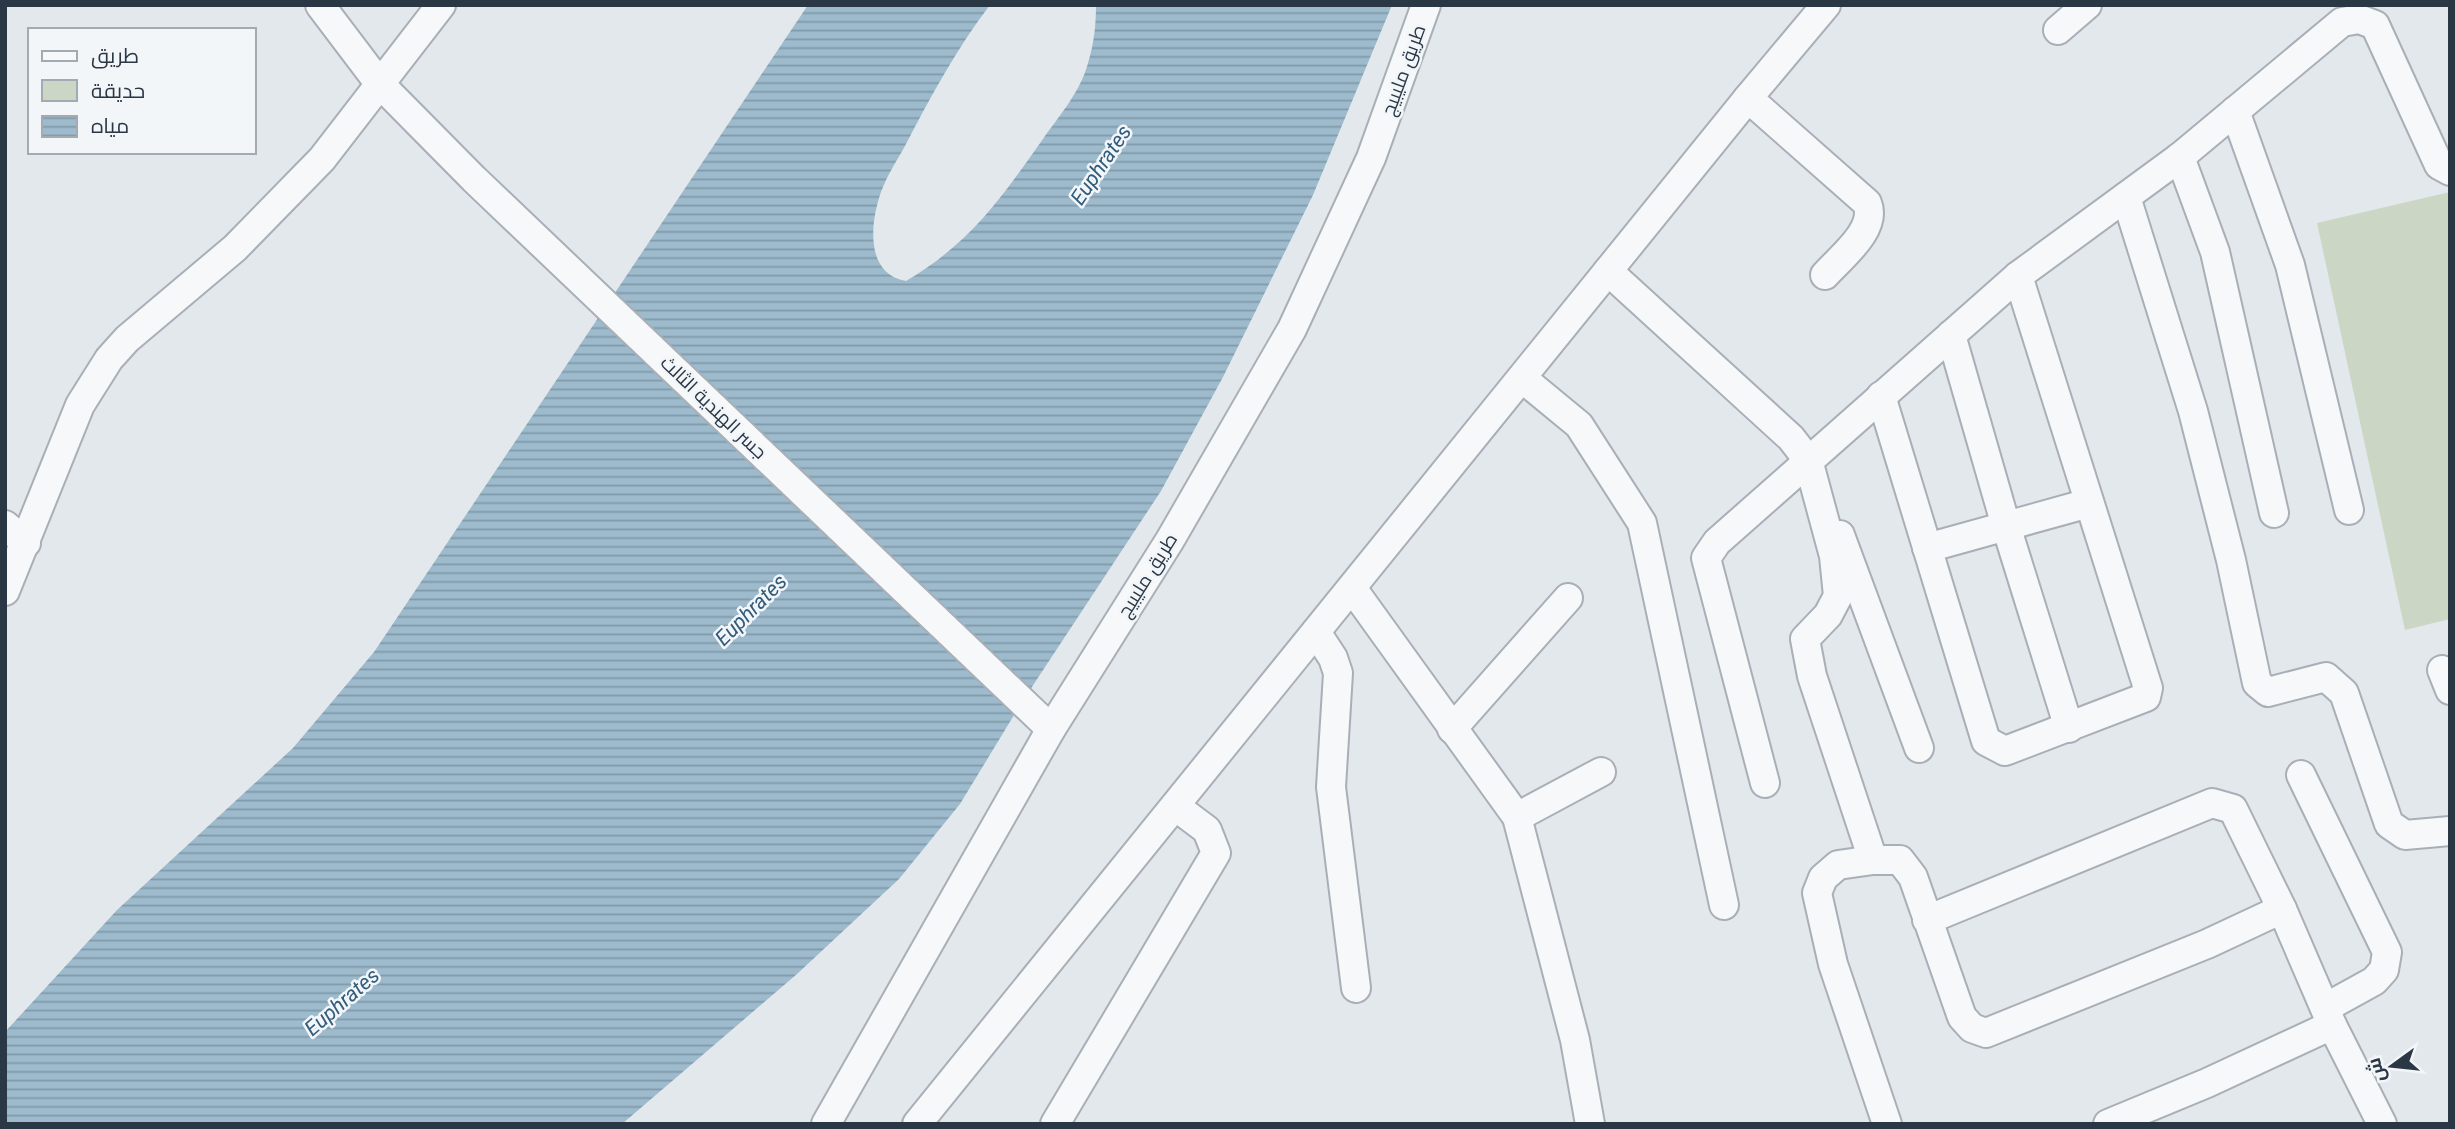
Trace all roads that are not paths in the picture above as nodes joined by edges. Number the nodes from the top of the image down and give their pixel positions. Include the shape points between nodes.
1 (320, 5) edge
2 (442, 5) edge
3 (1426, 5) edge
4 (1826, 5) edge
5 (2087, 5) edge
6 (2336, 14) edge
7 (2058, 30) dead end
8 (379, 83) junction
9 (1748, 98) junction
10 (2235, 111) junction
11 (2180, 157) junction
12 (2450, 171) edge
13 (2126, 197) junction
14 (1608, 271) junction
15 (1825, 275) dead end
16 (2018, 276) junction
17 (1951, 335) junction
18 (1522, 378) junction
19 (1881, 396) junction
20 (1808, 460) junction
21 (2089, 503) junction
22 (2349, 510) dead end
23 (2274, 513) dead end
24 (1824, 517) junction
25 (2006, 526) junction
26 (16, 534) edge
27 (1927, 548) junction
28 (1352, 588) junction
29 (5, 591) edge
30 (1568, 598) dead end
31 (1316, 632) junction
32 (2069, 728) junction
33 (1051, 729) junction
34 (1451, 729) junction
35 (1919, 748) dead end
36 (1601, 772) dead end
37 (2301, 775) dead end
38 (1765, 783) dead end
39 (1175, 806) junction
40 (1517, 817) junction
41 (2450, 831) edge
42 (1873, 860) junction
43 (1724, 905) dead end
44 (2282, 909) junction
45 (1927, 920) junction
46 (1356, 988) dead end
47 (2328, 1016) junction
48 (1589, 1122) edge
49 (826, 1124) edge
50 (917, 1124) edge
51 (1055, 1124) edge
52 (1886, 1124) edge
53 (2108, 1124) edge
54 (2382, 1124) edge

1 - 8 street, جسر الهندية الثالث
2 - 8 street
3 - 33 street, طريق مليبيج via 1371,158 1292,329 1170,540
4 - 9 street
5 - 7 street
6 - 10 street
6 - 12 street via 2375,25 2439,165
8 - 26 street via 322,159 279,204 108,359
8 - 33 street, جسر الهندية الثالث
9 - 14 street
9 - 15 street via 1867,203 1871,212 1866,228
10 - 11 street
10 - 22 street via 2290,265
11 - 13 street
11 - 23 street via 2215,252
13 - 16 street
13 - 41 street via 2193,411 2257,683 2268,692 2326,677 2337,684 2389,824 2404,835
14 - 18 street
14 - 20 street via 1791,438
16 - 17 street
16 - 21 street
17 - 19 street
17 - 25 street
18 - 28 street
18 - 43 street via 1579,425 1642,523
19 - 20 street
19 - 27 street
20 - 24 street
20 - 38 street via 1717,542 1706,558
21 - 25 street
21 - 32 street via 2148,688 2146,697 2137,703
24 - 35 street via 1844,540
24 - 42 street via 1839,596 1805,639 1812,676
25 - 27 street
25 - 32 street
26 - 29 street
27 - 32 street via 1986,741 2005,751
28 - 31 street
28 - 34 street
30 - 34 street
31 - 39 street
31 - 46 street via 1338,673 1331,787
33 - 49 street, طريق مليبيج
34 - 40 street
36 - 40 street
37 - 47 street via 2387,952 2384,970 2374,981
39 - 50 street
39 - 51 street via 1207,830 1216,853
40 - 48 street via 1574,1040
42 - 45 street via 1900,860 1913,877
42 - 52 street via 1838,865 1823,878 1817,893 1833,964
44 - 45 street via 2233,809 2212,803
44 - 45 street via 1986,1033 1972,1028 1962,1017
44 - 47 street
47 - 53 street via 2207,1083
47 - 54 street

